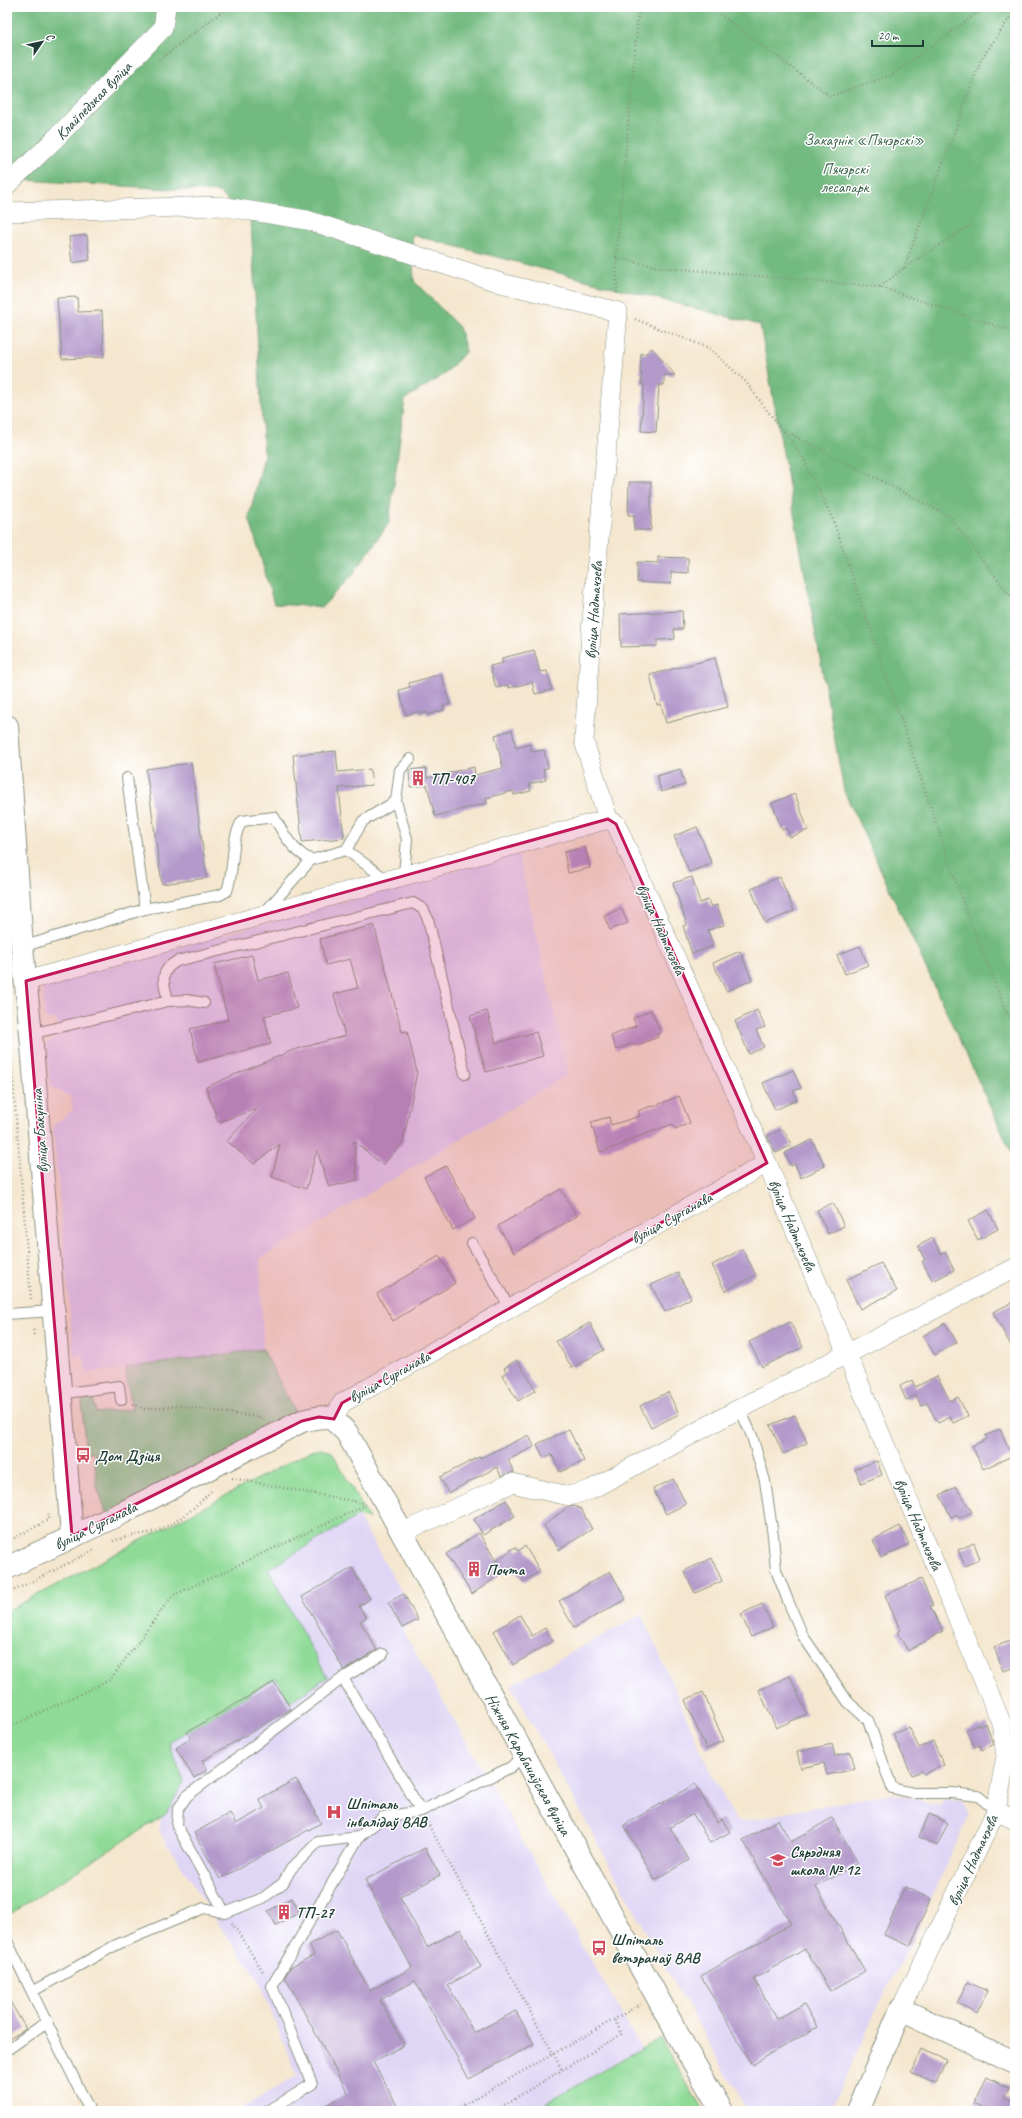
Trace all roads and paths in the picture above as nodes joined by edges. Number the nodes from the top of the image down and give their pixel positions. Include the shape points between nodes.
1 (166, 7) edge
2 (639, 7) edge
3 (710, 7) edge
4 (985, 7) edge
5 (1015, 10) edge
6 (7, 185) edge
7 (7, 212) edge
8 (971, 225) dead end
9 (616, 258) junction
10 (904, 268) junction
11 (880, 288) junction
12 (618, 312) junction
13 (1015, 332) edge
14 (783, 430) junction
15 (1015, 602) edge
16 (7, 726) edge
17 (410, 759) dead end
18 (127, 778) dead end
19 (396, 801) junction
20 (608, 819) junction
21 (346, 850) junction
22 (311, 860) junction
23 (395, 878) junction
24 (145, 909) junction
25 (262, 915) junction
26 (22, 947) junction
27 (26, 981) junction
28 (168, 1001) junction
29 (204, 1003) dead end
30 (8, 1018) dead end
31 (1015, 1024) edge
32 (31, 1034) junction
33 (465, 1074) dead end
34 (767, 1163) junction
35 (472, 1243) dead end
36 (1015, 1268) edge
37 (510, 1308) junction
38 (42, 1311) junction
39 (7, 1314) edge
40 (35, 1343) dead end
41 (847, 1355) junction
42 (60, 1394) junction
43 (121, 1400) joint
44 (740, 1409) junction
45 (266, 1418) dead end
46 (334, 1419) junction
47 (237, 1474) dead end
48 (214, 1487) dead end
49 (365, 1498) dead end
50 (369, 1504) junction
51 (50, 1506) dead end
52 (403, 1532) junction
53 (72, 1536) junction
54 (112, 1541) dead end
55 (7, 1542) edge
56 (98, 1548) dead end
57 (7, 1568) edge
58 (7, 1594) edge
59 (384, 1654) dead end
60 (343, 1678) junction
61 (10, 1727) junction
62 (7, 1728) edge
63 (523, 1755) junction
64 (7, 1773) edge
65 (421, 1811) junction
66 (996, 1811) junction
67 (1015, 1820) edge
68 (359, 1837) junction
69 (225, 1913) junction
70 (7, 1941) edge
71 (272, 1986) junction
72 (33, 1991) junction
73 (648, 2000) dead end
74 (901, 2009) junction
75 (614, 2019) junction
76 (48, 2021) junction
77 (7, 2050) edge
78 (553, 2054) junction
79 (1015, 2063) edge
80 (562, 2070) junction
81 (90, 2111) edge
82 (268, 2111) edge
83 (453, 2111) edge
84 (494, 2111) edge
85 (722, 2111) edge
86 (858, 2111) edge

1 - 6 street, Клайпедзкая вуліца via 163,28
2 - 9 path
3 - 4 path via 830,96 892,75
5 - 10 path via 981,60
7 - 12 street via 220,206 307,220 502,283
8 - 10 path
9 - 11 path via 660,267
9 - 12 path
10 - 11 path
11 - 13 path
12 - 14 path via 709,348 745,381
12 - 20 street, вуліца Надтачэева via 584,741
14 - 15 path via 949,516
14 - 31 path via 802,456 832,517 963,902 1006,1011
16 - 26 main road, вуліца Бакуніна
17 - 19 lane via 400,770
18 - 24 lane
19 - 21 lane via 363,820
19 - 23 lane via 407,839
20 - 23 street
20 - 34 street, вуліца Надтачэева via 616,824
21 - 22 lane
21 - 23 lane
22 - 24 lane via 298,854 274,817 242,821 237,830 232,878 227,891 220,895
22 - 25 lane
23 - 25 street
24 - 26 lane
25 - 27 street
26 - 27 main road, вуліца Бакуніна
27 - 32 main road, вуліца Бакуніна
28 - 29 lane via 187,1000
28 - 32 lane
28 - 33 lane via 163,976 167,967 177,961 413,902 423,909 428,919
30 - 38 path
32 - 38 main road, вуліца Бакуніна
34 - 37 street, вуліца Сурганава
34 - 41 street, вуліца Надтачэева
35 - 37 lane
36 - 41 street
37 - 46 street, вуліца Сурганава via 342,1403
38 - 39 lane
38 - 40 path
38 - 42 main road, вуліца Бакуніна
41 - 44 street
41 - 66 street, вуліца Надтачэева via 1001,1722 1006,1756
42 - 43 lane via 119,1386
42 - 53 main road, вуліца Бакуніна
43 - 45 path via 144,1409 180,1406
44 - 52 street via 590,1490 569,1496 512,1483
44 - 66 lane via 752,1436 765,1481 776,1570 783,1589 803,1636 848,1702 868,1720 892,1788 913,1793 978,1796
46 - 52 main road, Ніжняя Карабанаўская вуліца via 347,1433
46 - 53 main road, вуліца Сурганава via 319,1417 302,1421 118,1516
47 - 50 path via 230,1478
48 - 54 path via 191,1511 158,1530
49 - 50 path
50 - 61 path via 172,1596 110,1680
51 - 55 path via 48,1520
52 - 63 main road, Ніжняя Карабанаўская вуліца
53 - 57 main road, вуліца Сурганава
56 - 58 path
59 - 60 lane
60 - 65 lane
60 - 69 lane via 187,1796 178,1809 177,1826
61 - 62 path
61 - 64 path
63 - 65 lane via 510,1766
63 - 85 main road, Ніжняя Карабанаўская вуліца
65 - 68 lane via 383,1817
65 - 78 path
66 - 67 street
66 - 74 street, вуліца Надтачэева
68 - 69 lane via 318,1842 291,1869 283,1883 263,1898
68 - 71 lane
69 - 71 path
69 - 72 lane via 204,1908 116,1945
70 - 72 lane
71 - 82 lane via 312,2084
72 - 76 lane
73 - 75 path
74 - 79 main road
74 - 86 main road, вуліца Надтачэева
75 - 78 path
75 - 80 path via 622,2034
76 - 77 lane
76 - 81 lane
78 - 80 path
78 - 83 path
80 - 84 path

